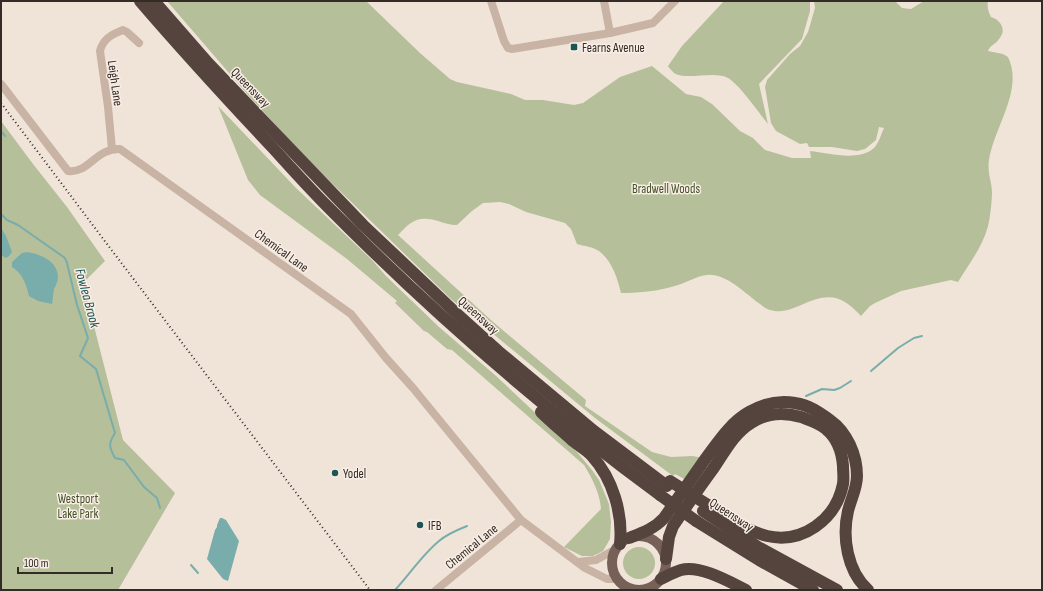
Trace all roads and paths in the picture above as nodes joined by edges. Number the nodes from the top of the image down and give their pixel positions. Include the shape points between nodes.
1 (140, 1) edge
2 (154, 1) edge
3 (491, 1) edge
4 (604, 1) edge
5 (675, 1) edge
6 (610, 33) junction
7 (139, 44) dead end
8 (1, 84) edge
9 (112, 149) junction
10 (368, 246) junction
11 (666, 487) junction
12 (702, 512) junction
13 (521, 520) junction
14 (622, 544) junction
15 (666, 559) junction
16 (578, 562) junction
17 (618, 583) edge
18 (657, 584) edge
19 (436, 590) edge
20 (746, 590) edge
21 (812, 590) edge
22 (836, 590) edge
23 (868, 590) edge

1 - 10 highway, Queensway via 202,73
2 - 11 highway, Queensway via 208,63 363,225 498,351
3 - 6 street via 508,48
4 - 6 street
5 - 6 street via 652,23
7 - 9 street, Leigh Lane via 123,30 110,35 101,45
8 - 9 street via 68,171 75,172 103,152
9 - 13 street, Chemical Lane via 120,149 126,153 351,314
10 - 11 highway, Queensway via 459,331 568,425 612,460
10 - 14 highway via 411,295 591,455 608,478 615,497
11 - 12 highway, Queensway, bridge
11 - 12 highway, bridge
12 - 15 highway via 765,536 785,537 804,533 829,516 840,496 844,477 843,457 834,438 825,428 809,420 794,415 776,414 752,422 732,441 673,526
12 - 21 highway, Queensway via 759,560
12 - 22 highway, Queensway via 758,547
13 - 16 street, Chemical Lane
13 - 19 street, Chemical Lane
14 - 15 main road via 637,536 645,537 659,545
14 - 16 street via 596,560
14 - 17 main road via 612,558
14 - 23 highway via 659,524 719,440 739,418 764,405 787,402 800,404 816,410 833,422 843,433 853,452 857,475 847,519 846,545 852,566
15 - 18 main road via 664,573
16 - 17 street, Chemical Lane via 595,574
17 - 18 main road via 634,590 643,590
18 - 20 highway via 680,570 692,569

